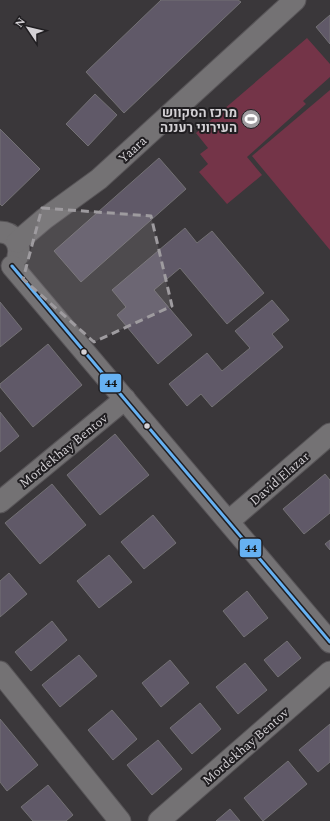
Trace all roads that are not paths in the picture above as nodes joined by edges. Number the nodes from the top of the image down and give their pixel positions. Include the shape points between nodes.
1 (282, 4) edge
2 (9, 237) edge
3 (6, 268) edge
4 (125, 399) junction
5 (330, 434) edge
6 (0, 502) edge
7 (229, 521) junction
8 (330, 642) edge
9 (0, 672) edge
10 (330, 672) edge
11 (120, 821) edge
12 (159, 821) edge

1 - 2 street, Yaara via 99,179 44,220
2 - 3 street via 19,250 18,259
3 - 4 street
4 - 6 street, Mordekhay Bentov
4 - 7 street
5 - 7 street, David Elazar
7 - 8 street
9 - 11 street
10 - 12 street, Mordekhay Bentov

